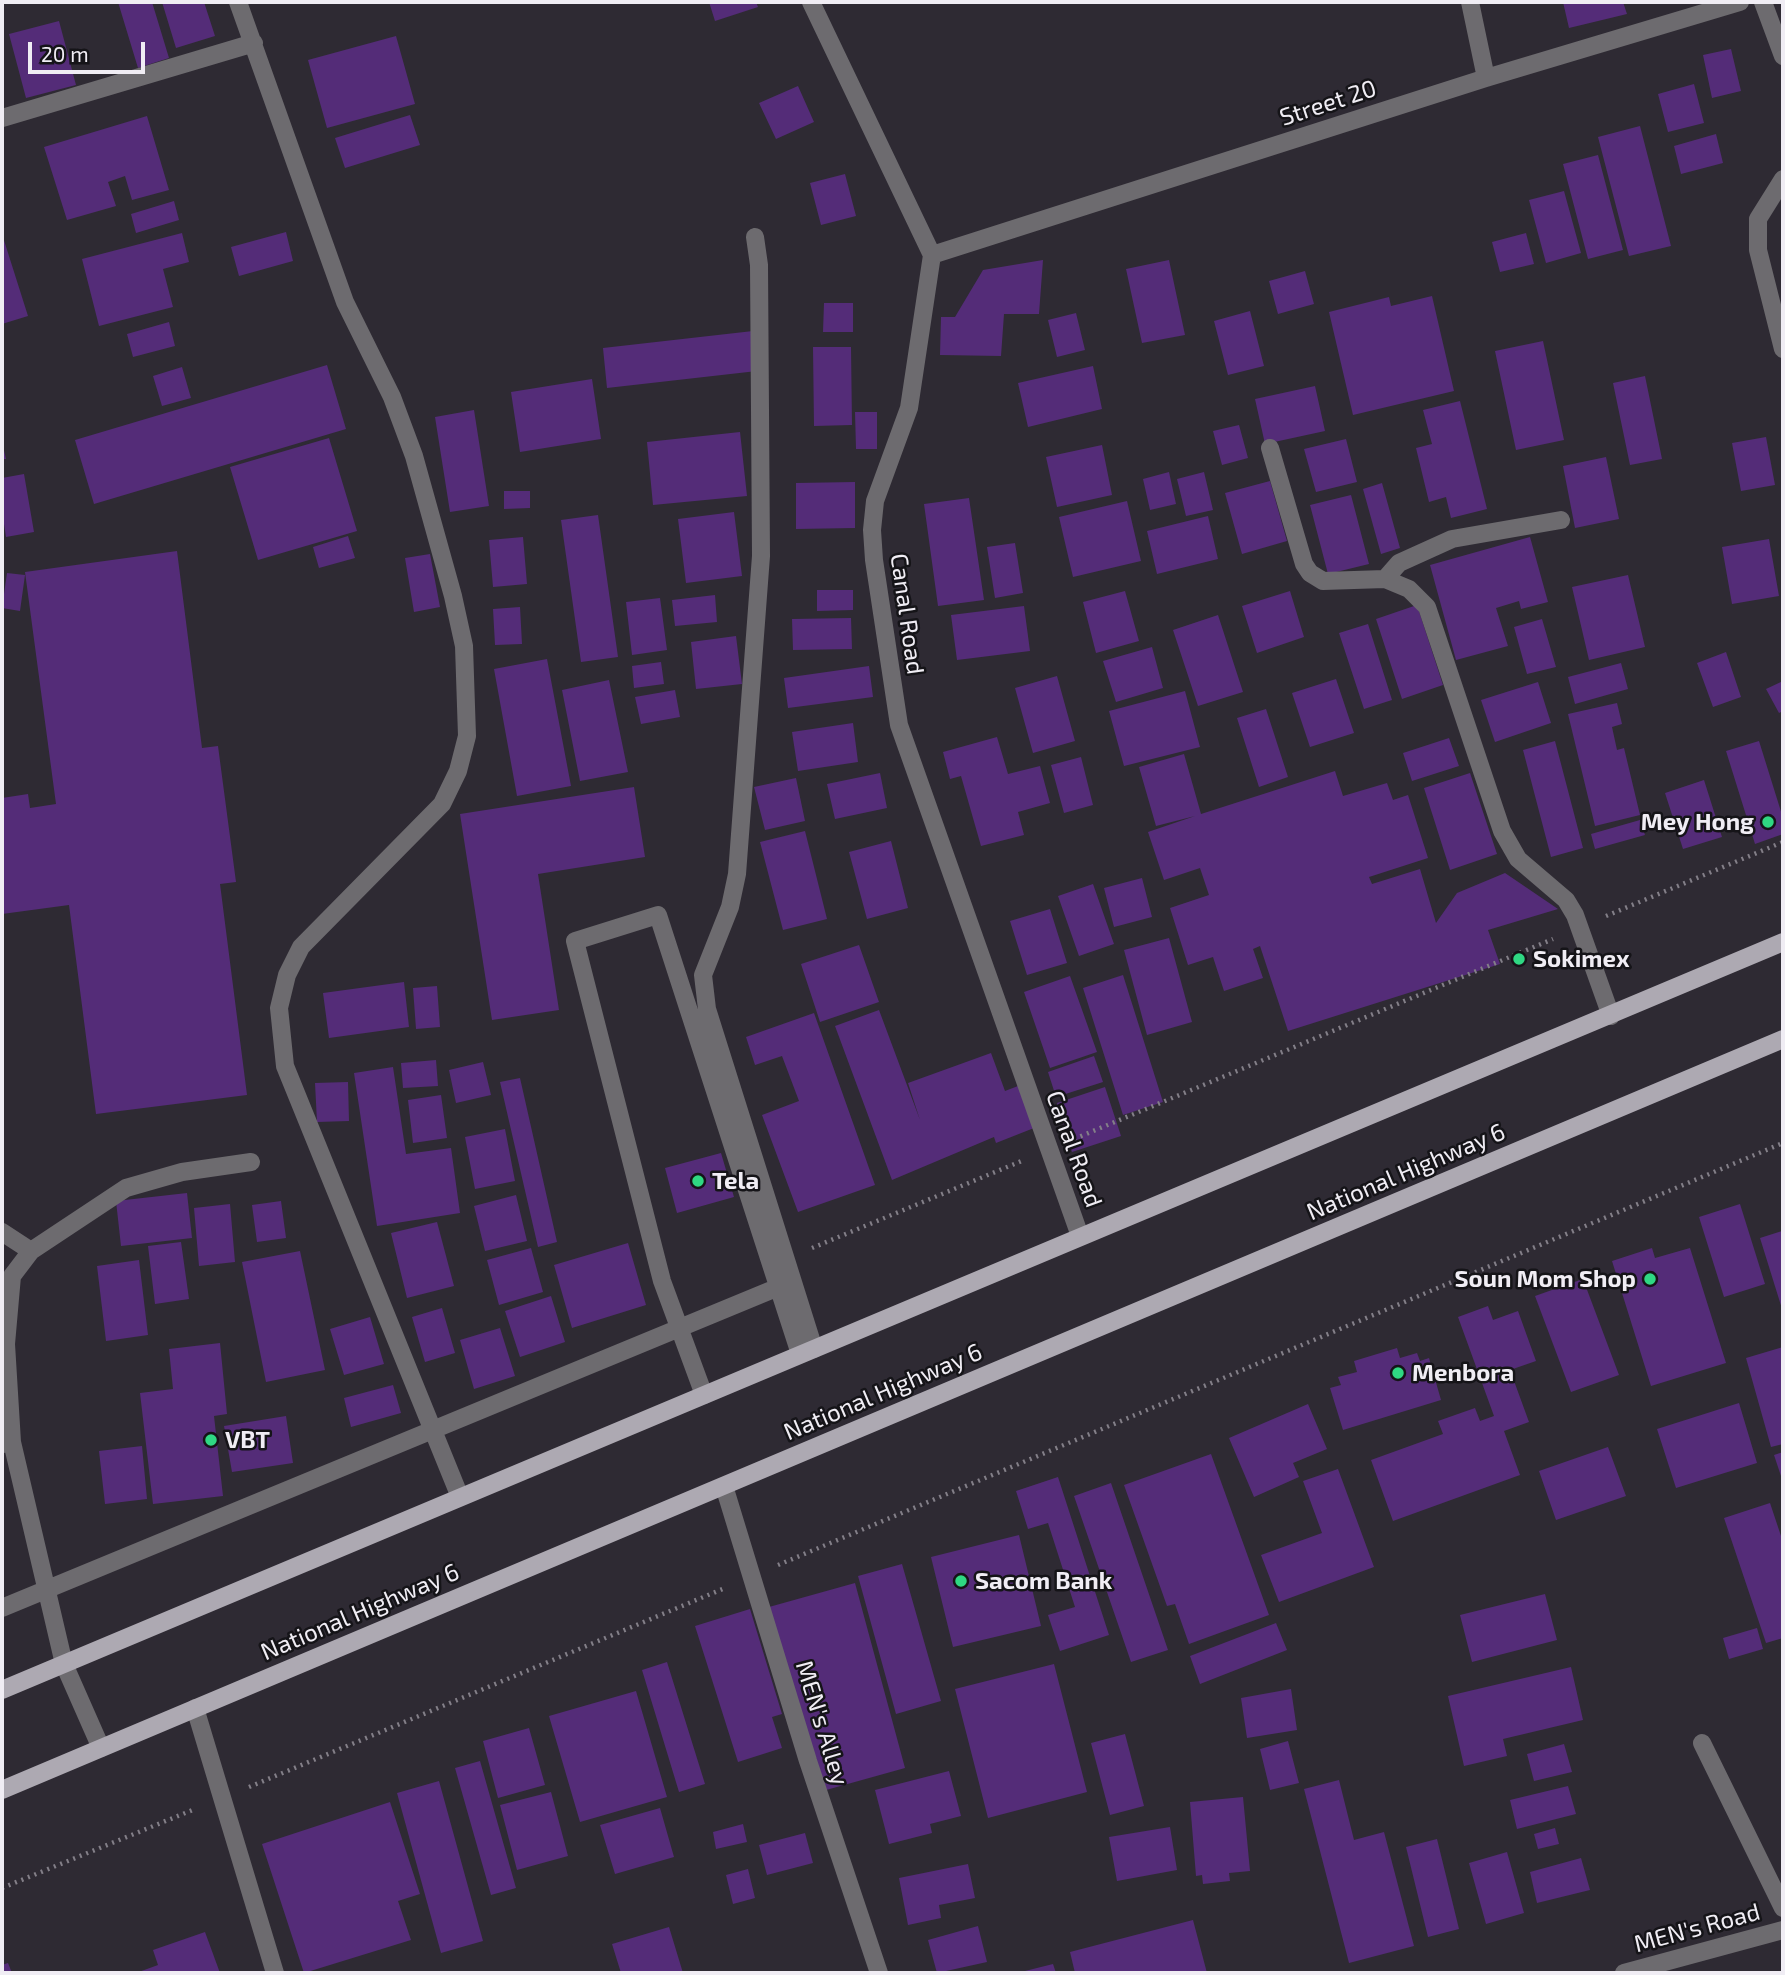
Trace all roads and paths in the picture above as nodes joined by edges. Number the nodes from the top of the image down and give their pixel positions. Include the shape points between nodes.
1 (237, 2) edge
2 (811, 2) edge
3 (1470, 2) edge
4 (1740, 2) edge
5 (1763, 2) edge
6 (254, 43) junction
7 (1783, 56) edge
8 (1486, 78) junction
9 (2, 118) edge
10 (1783, 179) edge
11 (755, 237) dead end
12 (932, 255) junction
13 (1783, 349) edge
14 (1270, 448) dead end
15 (1561, 520) dead end
16 (1385, 579) junction
17 (1783, 842) edge
18 (1580, 927) junction
19 (1783, 942) edge
20 (1611, 1016) junction
21 (1783, 1039) edge
22 (1068, 1142) dead end
23 (1783, 1143) edge
24 (1029, 1158) dead end
25 (251, 1162) dead end
26 (2, 1232) edge
27 (1080, 1236) junction
28 (31, 1251) junction
29 (785, 1260) junction
30 (784, 1284) junction
31 (679, 1327) junction
32 (807, 1352) junction
33 (704, 1395) junction
34 (432, 1430) junction
35 (7, 1443) edge
36 (724, 1486) junction
37 (460, 1497) junction
38 (752, 1577) junction
39 (46, 1590) junction
40 (2, 1608) edge
41 (64, 1664) junction
42 (2, 1690) edge
43 (195, 1708) junction
44 (1702, 1743) dead end
45 (101, 1748) junction
46 (2, 1790) edge
47 (222, 1798) junction
48 (2, 1888) edge
49 (1783, 1908) edge
50 (1783, 1930) edge
51 (275, 1973) edge
52 (879, 1973) edge
53 (1624, 1973) edge

1 - 6 street
2 - 12 street
3 - 8 street
4 - 8 street, Street 20
5 - 7 street
6 - 9 street
6 - 34 street via 345,302 392,397 414,456 464,646 467,736 458,771 442,804 301,947 287,975 279,1008 285,1066
8 - 12 street, Street 20
10 - 13 street via 1758,219 1758,250
11 - 29 street via 761,556 737,874 730,907 703,975 707,1009
12 - 27 street, Canal Road via 909,408 876,501 872,530 891,686 903,738
14 - 16 street via 1310,573 1323,580
15 - 16 street via 1452,539 1399,563
16 - 18 street via 1409,589 1427,607 1502,831 1518,859 1566,900
17 - 18 path
18 - 20 street
18 - 22 path
19 - 20 main road
20 - 27 main road
21 - 36 main road, National Highway 6
23 - 38 path
24 - 29 path
25 - 28 street via 182,1172 126,1188
26 - 28 street
27 - 32 main road
28 - 35 street via 12,1276 6,1344
29 - 30 street
30 - 31 street
30 - 31 street via 658,915 575,941 662,1281
30 - 32 street
31 - 33 street
31 - 34 street
32 - 33 main road
33 - 37 main road
34 - 37 street
34 - 39 street
35 - 39 street
36 - 38 street, MEN's Alley
36 - 43 main road, National Highway 6
37 - 41 main road
38 - 47 path
38 - 52 street, MEN's Alley
39 - 40 street
39 - 41 street
41 - 42 main road
41 - 45 street
43 - 45 main road, National Highway 6
43 - 47 street
44 - 49 street
45 - 46 main road, National Highway 6
47 - 48 path
47 - 51 street
50 - 53 street, MEN's Road

